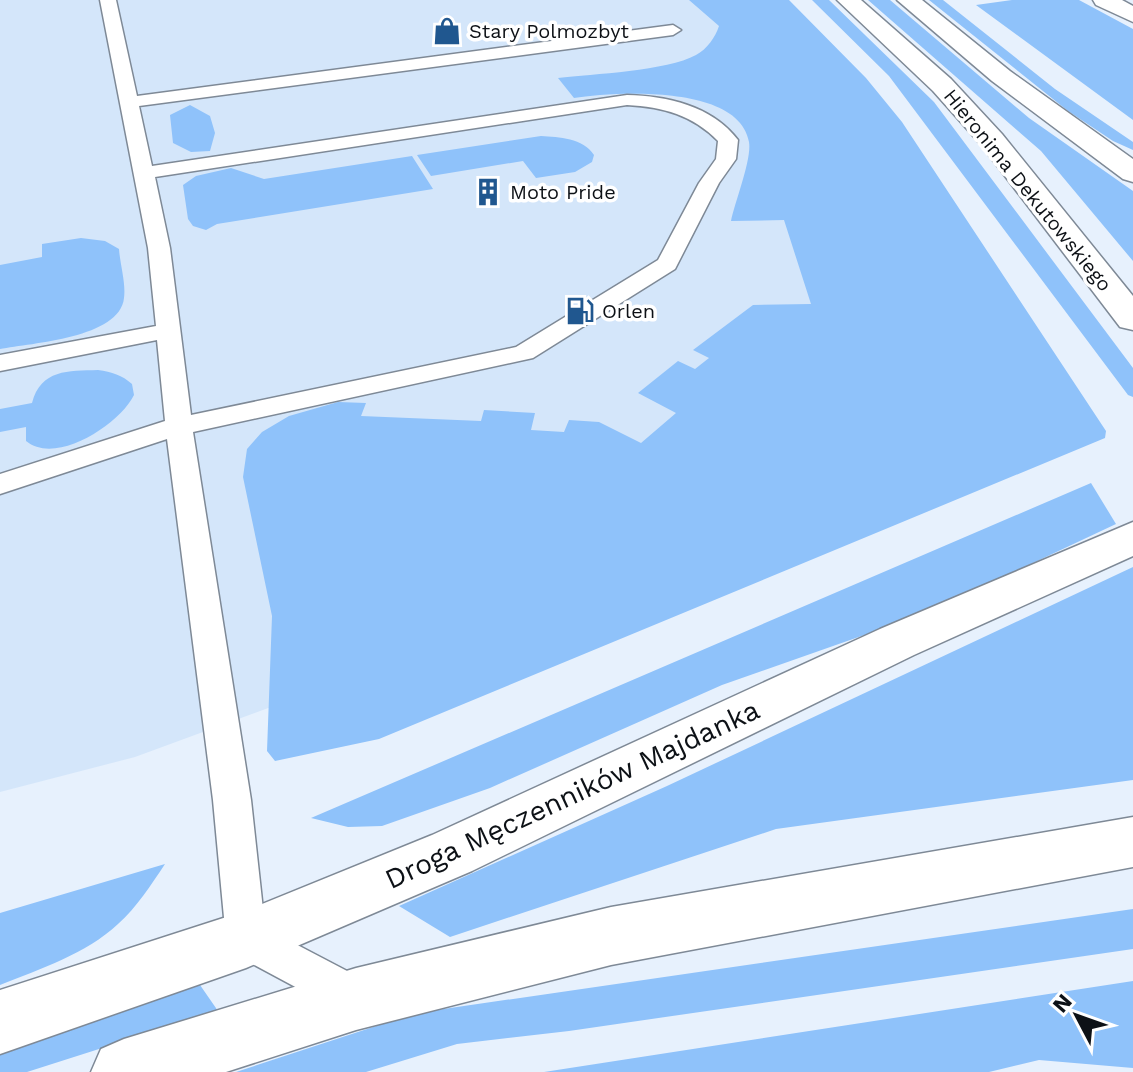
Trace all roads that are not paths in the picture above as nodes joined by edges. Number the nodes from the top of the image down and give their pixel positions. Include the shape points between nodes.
1 (108, 0) edge
2 (848, 0) edge
3 (908, 0) edge
4 (1104, 0) edge
5 (1133, 15) edge
6 (673, 30) dead end
7 (129, 102) junction
8 (143, 173) junction
9 (1133, 173) edge
10 (1133, 319) edge
11 (168, 331) junction
12 (0, 363) edge
13 (179, 426) junction
14 (0, 484) edge
15 (1133, 538) edge
16 (1133, 842) edge
17 (246, 939) junction
18 (356, 999) junction
19 (0, 1022) edge
20 (124, 1072) edge

1 - 7 lane
2 - 10 street, Hieronima Dekutowskiego via 942,85 992,140
3 - 9 street, Hieronima Dekutowskiego
4 - 5 street
6 - 7 lane
7 - 8 lane
8 - 11 lane via 159,248
8 - 13 lane via 627,100 656,100 691,111 728,140 726,159 667,264 524,353
11 - 12 lane
11 - 13 lane
13 - 14 lane
13 - 17 lane via 232,800
15 - 17 street, Droga Męczenników Majdanka via 897,642 452,853
16 - 18 street via 611,936
17 - 18 lane
17 - 19 street, Droga Męczenników Majdanka
18 - 20 street

